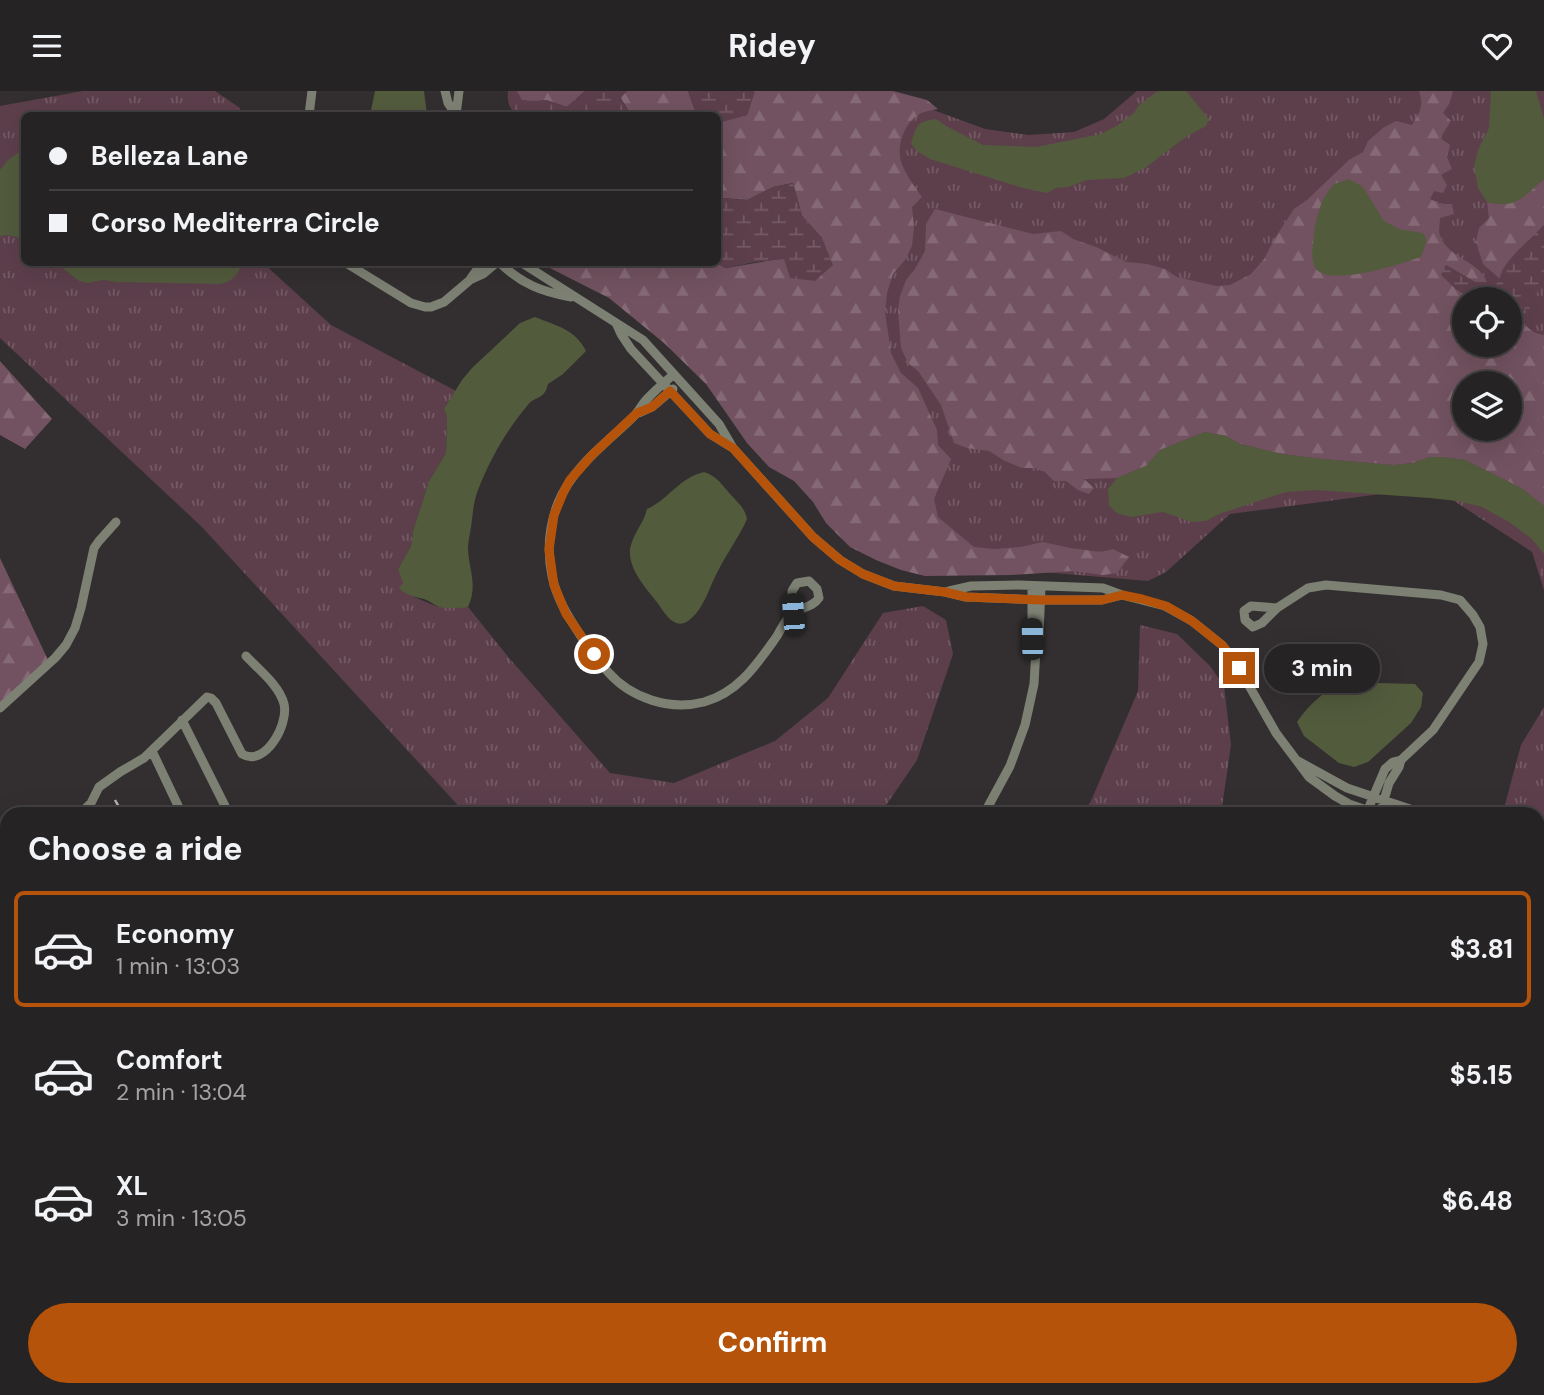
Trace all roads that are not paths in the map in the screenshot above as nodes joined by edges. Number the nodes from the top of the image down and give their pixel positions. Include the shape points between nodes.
1 (312, 91) edge
2 (445, 91) edge
3 (460, 91) edge
4 (309, 112) edge
5 (454, 112) edge
6 (456, 112) edge
7 (351, 266) edge
8 (480, 266) edge
9 (494, 266) edge
10 (502, 266) edge
11 (527, 266) edge
12 (470, 280) junction
13 (576, 298) junction
14 (615, 322) junction
15 (678, 377) junction
16 (667, 387) junction
17 (733, 448) junction
18 (116, 522) dead end
19 (1036, 586) junction
20 (945, 592) junction
21 (1122, 595) junction
22 (1036, 600) junction
23 (1277, 608) dead end
24 (793, 614) dead end
25 (246, 656) dead end
26 (0, 708) edge
27 (182, 720) junction
28 (152, 751) junction
29 (1401, 760) junction
30 (1296, 761) junction
31 (1372, 797) junction
32 (1384, 800) junction
33 (87, 807) edge
34 (179, 807) edge
35 (226, 807) edge
36 (988, 807) edge
37 (1356, 807) edge
38 (1368, 807) edge
39 (1382, 807) edge
40 (1404, 807) edge

1 - 4 street
2 - 5 street
3 - 6 street
7 - 12 street via 425,307 444,302
8 - 12 street
9 - 12 street
10 - 13 street via 531,286
11 - 13 street
13 - 14 street
14 - 15 street via 643,340
14 - 16 street via 631,349
15 - 16 street
15 - 17 street via 719,424
16 - 17 street via 710,434
16 - 24 street via 652,407 637,413 592,455 570,480 558,503 550,540 551,574 566,614 622,685 650,700 682,705 706,702 747,677
17 - 20 street via 813,537 840,560 894,586
18 - 26 street via 94,548 81,608 66,645
19 - 20 street via 971,586
19 - 21 street via 1103,588
19 - 22 street
20 - 22 street
21 - 22 street via 1102,600
21 - 30 street via 1166,606 1222,645
22 - 36 street via 1034,684 1025,725
23 - 29 street via 1308,587 1326,585 1441,595 1460,600 1473,615 1483,644 1479,662 1433,730
25 - 27 street via 279,692 285,707 282,726 266,751 254,758 242,754 209,697
27 - 28 street
27 - 35 street
28 - 33 street via 99,787
28 - 34 street
29 - 31 street via 1385,769
29 - 32 street
30 - 31 street
30 - 37 street via 1319,786
31 - 32 street
31 - 38 street
32 - 39 street
32 - 40 street

